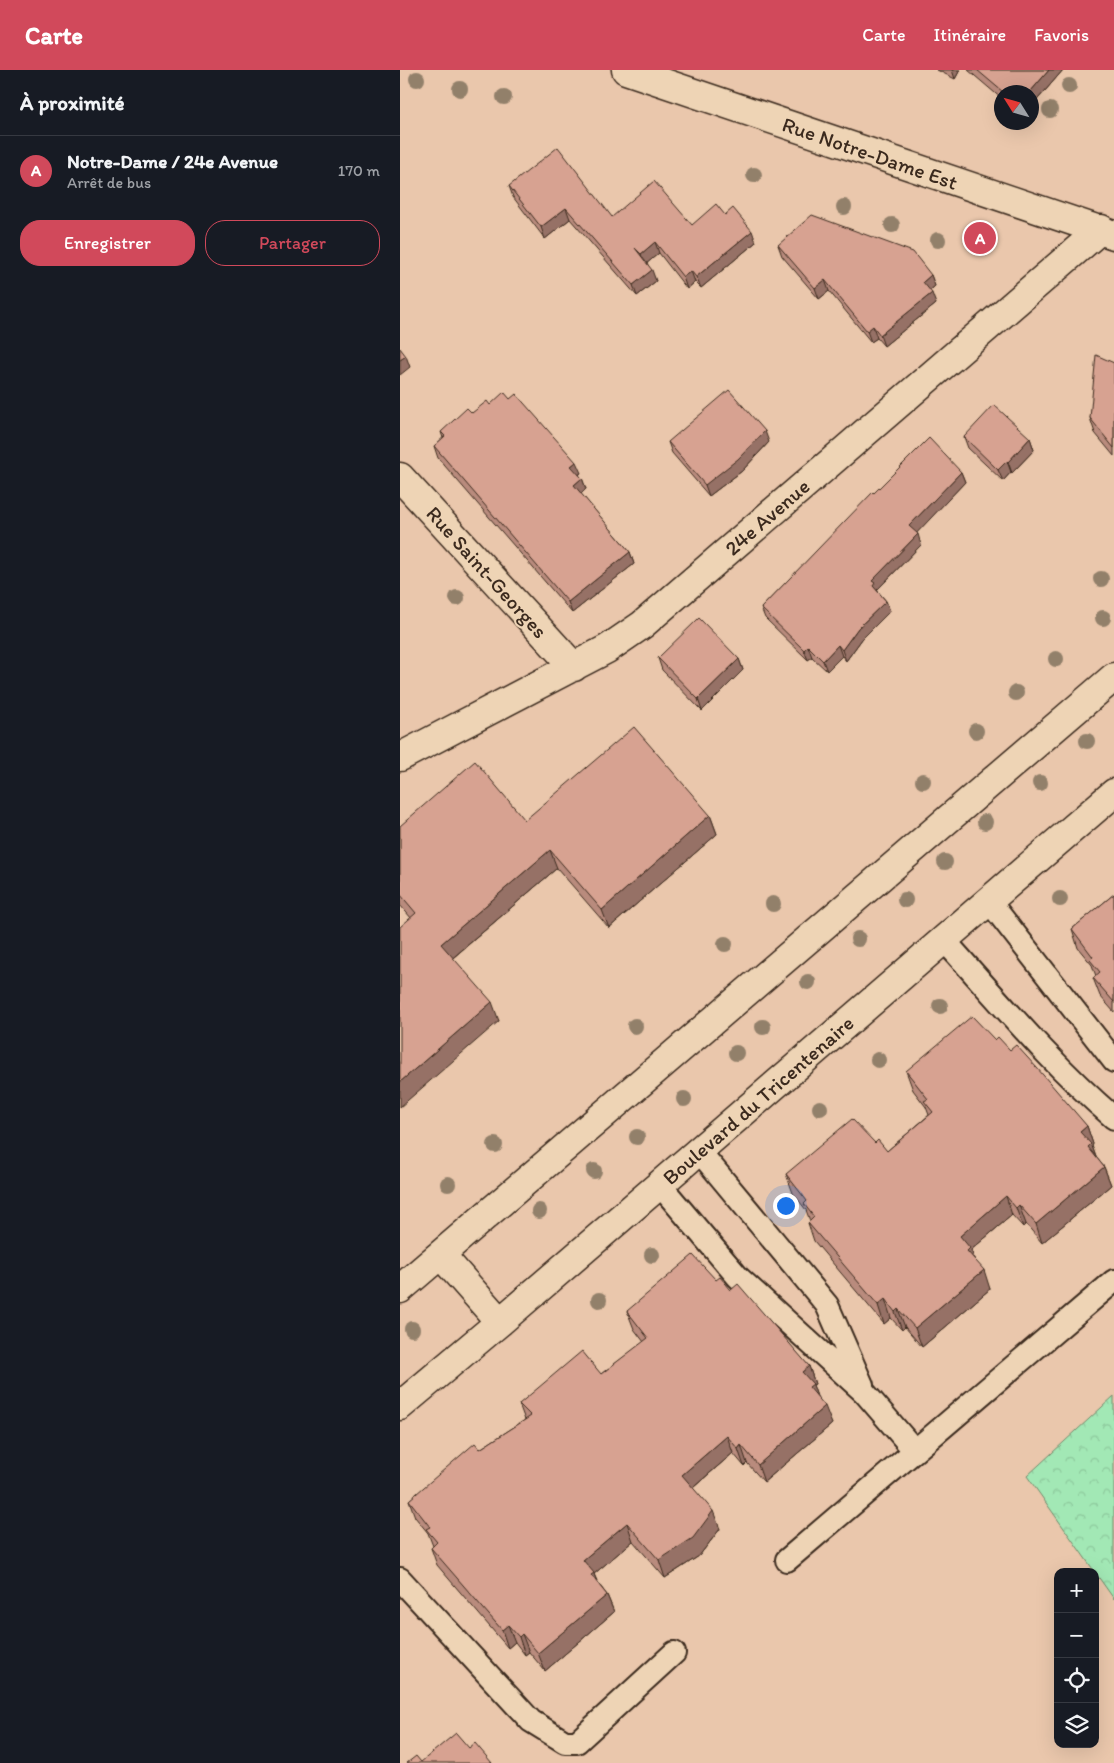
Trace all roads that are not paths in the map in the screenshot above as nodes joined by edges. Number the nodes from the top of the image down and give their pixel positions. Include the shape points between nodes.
1 (626, 70) edge
2 (1107, 232) edge
3 (400, 477) edge
4 (574, 667) junction
5 (1114, 677) edge
6 (400, 757) edge
7 (1114, 793) edge
8 (989, 901) junction
9 (944, 940) junction
10 (1114, 1061) edge
11 (1114, 1118) edge
12 (698, 1151) junction
13 (660, 1185) junction
14 (440, 1255) junction
15 (1114, 1281) edge
16 (400, 1289) edge
17 (500, 1322) junction
18 (865, 1393) junction
19 (400, 1406) edge
20 (915, 1451) junction
21 (787, 1560) dead end
22 (400, 1579) edge
23 (674, 1653) dead end

1 - 2 street, Rue Notre-Dame Est
2 - 4 street, 24e Avenue via 642,625
3 - 4 street, Rue Saint-Georges
4 - 6 street, 24e Avenue
5 - 14 street
7 - 8 street, Boulevard du Tricentenaire
8 - 9 street, Boulevard du Tricentenaire
8 - 10 lane
9 - 11 lane via 1028,1035 1082,1091
9 - 12 street, Boulevard du Tricentenaire
12 - 13 street, Boulevard du Tricentenaire
12 - 18 lane via 828,1305
13 - 17 street, Boulevard du Tricentenaire
13 - 18 lane via 738,1276
14 - 16 street
14 - 17 street
15 - 20 lane
17 - 19 street, Boulevard du Tricentenaire
18 - 20 lane
20 - 21 lane
22 - 23 lane via 532,1721 565,1742 577,1742

